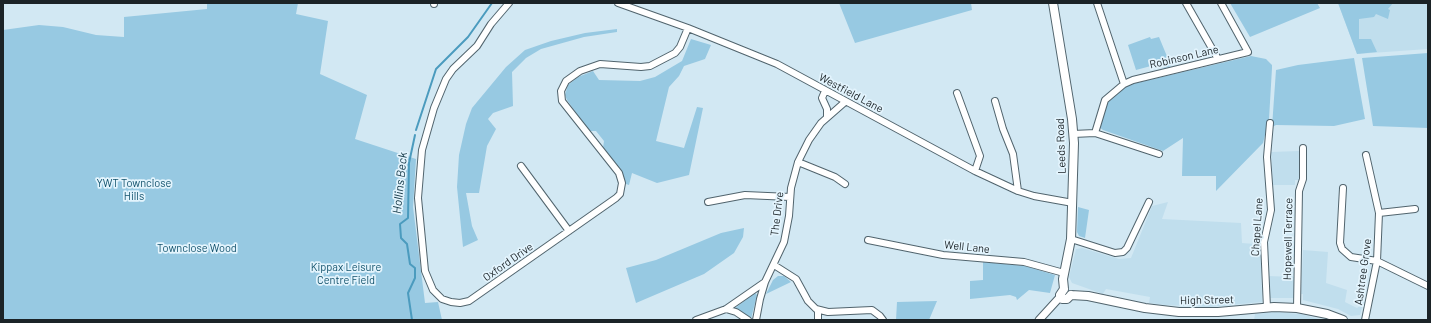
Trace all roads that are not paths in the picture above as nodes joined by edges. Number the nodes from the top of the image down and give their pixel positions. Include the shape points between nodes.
1 (509, 3) edge
2 (618, 3) edge
3 (1053, 3) edge
4 (1097, 3) edge
5 (1186, 3) edge
6 (1221, 3) edge
7 (688, 28) junction
8 (1218, 59) junction
9 (1124, 84) junction
10 (825, 91) junction
11 (957, 93) dead end
12 (995, 101) dead end
13 (845, 102) junction
14 (827, 116) junction
15 (1270, 123) dead end
16 (1095, 133) junction
17 (1074, 134) junction
18 (1303, 148) dead end
19 (1160, 154) dead end
20 (1366, 155) dead end
21 (798, 162) junction
22 (521, 166) dead end
23 (975, 171) junction
24 (845, 184) dead end
25 (1343, 188) dead end
26 (1018, 191) junction
27 (790, 197) junction
28 (708, 202) dead end
29 (1149, 202) dead end
30 (1073, 203) junction
31 (1415, 209) dead end
32 (1379, 213) junction
33 (569, 231) junction
34 (1071, 239) junction
35 (868, 240) dead end
36 (1377, 261) junction
37 (774, 265) junction
38 (1064, 273) junction
39 (765, 282) junction
40 (1428, 286) edge
41 (1062, 293) junction
42 (1267, 308) junction
43 (1297, 308) junction
44 (726, 309) junction
45 (818, 310) junction
46 (696, 320) edge
47 (748, 320) edge
48 (756, 320) edge
49 (818, 320) edge
50 (883, 320) edge
51 (1038, 320) edge
52 (1343, 320) edge
53 (1365, 320) edge

1 - 33 street, Oxford Drive via 477,46 446,79 425,135 418,198 422,255 428,280 442,299 456,303 464,302
2 - 7 street, Westfield Lane
3 - 17 main road, Leeds Road
4 - 9 street
5 - 8 street
6 - 8 street, Robinson Lane via 1248,52
7 - 10 street, Westfield Lane via 777,64
7 - 33 street, Oxford Drive via 675,53 650,66 600,64 570,77 563,85 561,96 565,106 619,173 622,184 620,194 616,198
8 - 9 street, Robinson Lane
9 - 16 street, Robinson Lane via 1105,100
10 - 13 street, Westfield Lane
10 - 14 street via 822,98
11 - 23 street via 980,156
12 - 26 street via 1013,154
13 - 14 street, The Drive
13 - 23 street, Westfield Lane
14 - 21 street, The Drive via 809,140
15 - 42 street, Chapel Lane via 1267,157 1271,210 1264,242
16 - 17 street
16 - 19 street
17 - 30 main road, Leeds Road
18 - 43 street, Hopewell Terrace via 1303,179 1298,192
20 - 32 street, Ashtree Grove
21 - 24 street via 835,177
21 - 27 street, The Drive
22 - 33 street
23 - 26 street, Westfield Lane
25 - 36 street via 1340,243 1342,249 1351,257
26 - 30 street, Westfield Lane
27 - 28 street via 745,195
27 - 37 street, The Drive via 788,228
29 - 34 street via 1123,252 1115,253
30 - 34 main road, Leeds Road
31 - 32 street
32 - 36 street, Ashtree Grove
34 - 38 main road, Leeds Road
35 - 38 street, Well Lane via 943,255 1024,262
36 - 40 street
36 - 53 street, Ashtree Grove
37 - 39 street, The Drive
37 - 45 street via 796,279 808,301
38 - 41 main road, Leeds Road
39 - 44 street
39 - 48 street, The Drive
41 - 42 main road, High Street via 1067,300 1070,295 1179,312
41 - 51 street
42 - 43 main road, High Street
43 - 52 main road, High Street
44 - 46 street
44 - 47 street
45 - 49 street
45 - 50 street via 872,310

